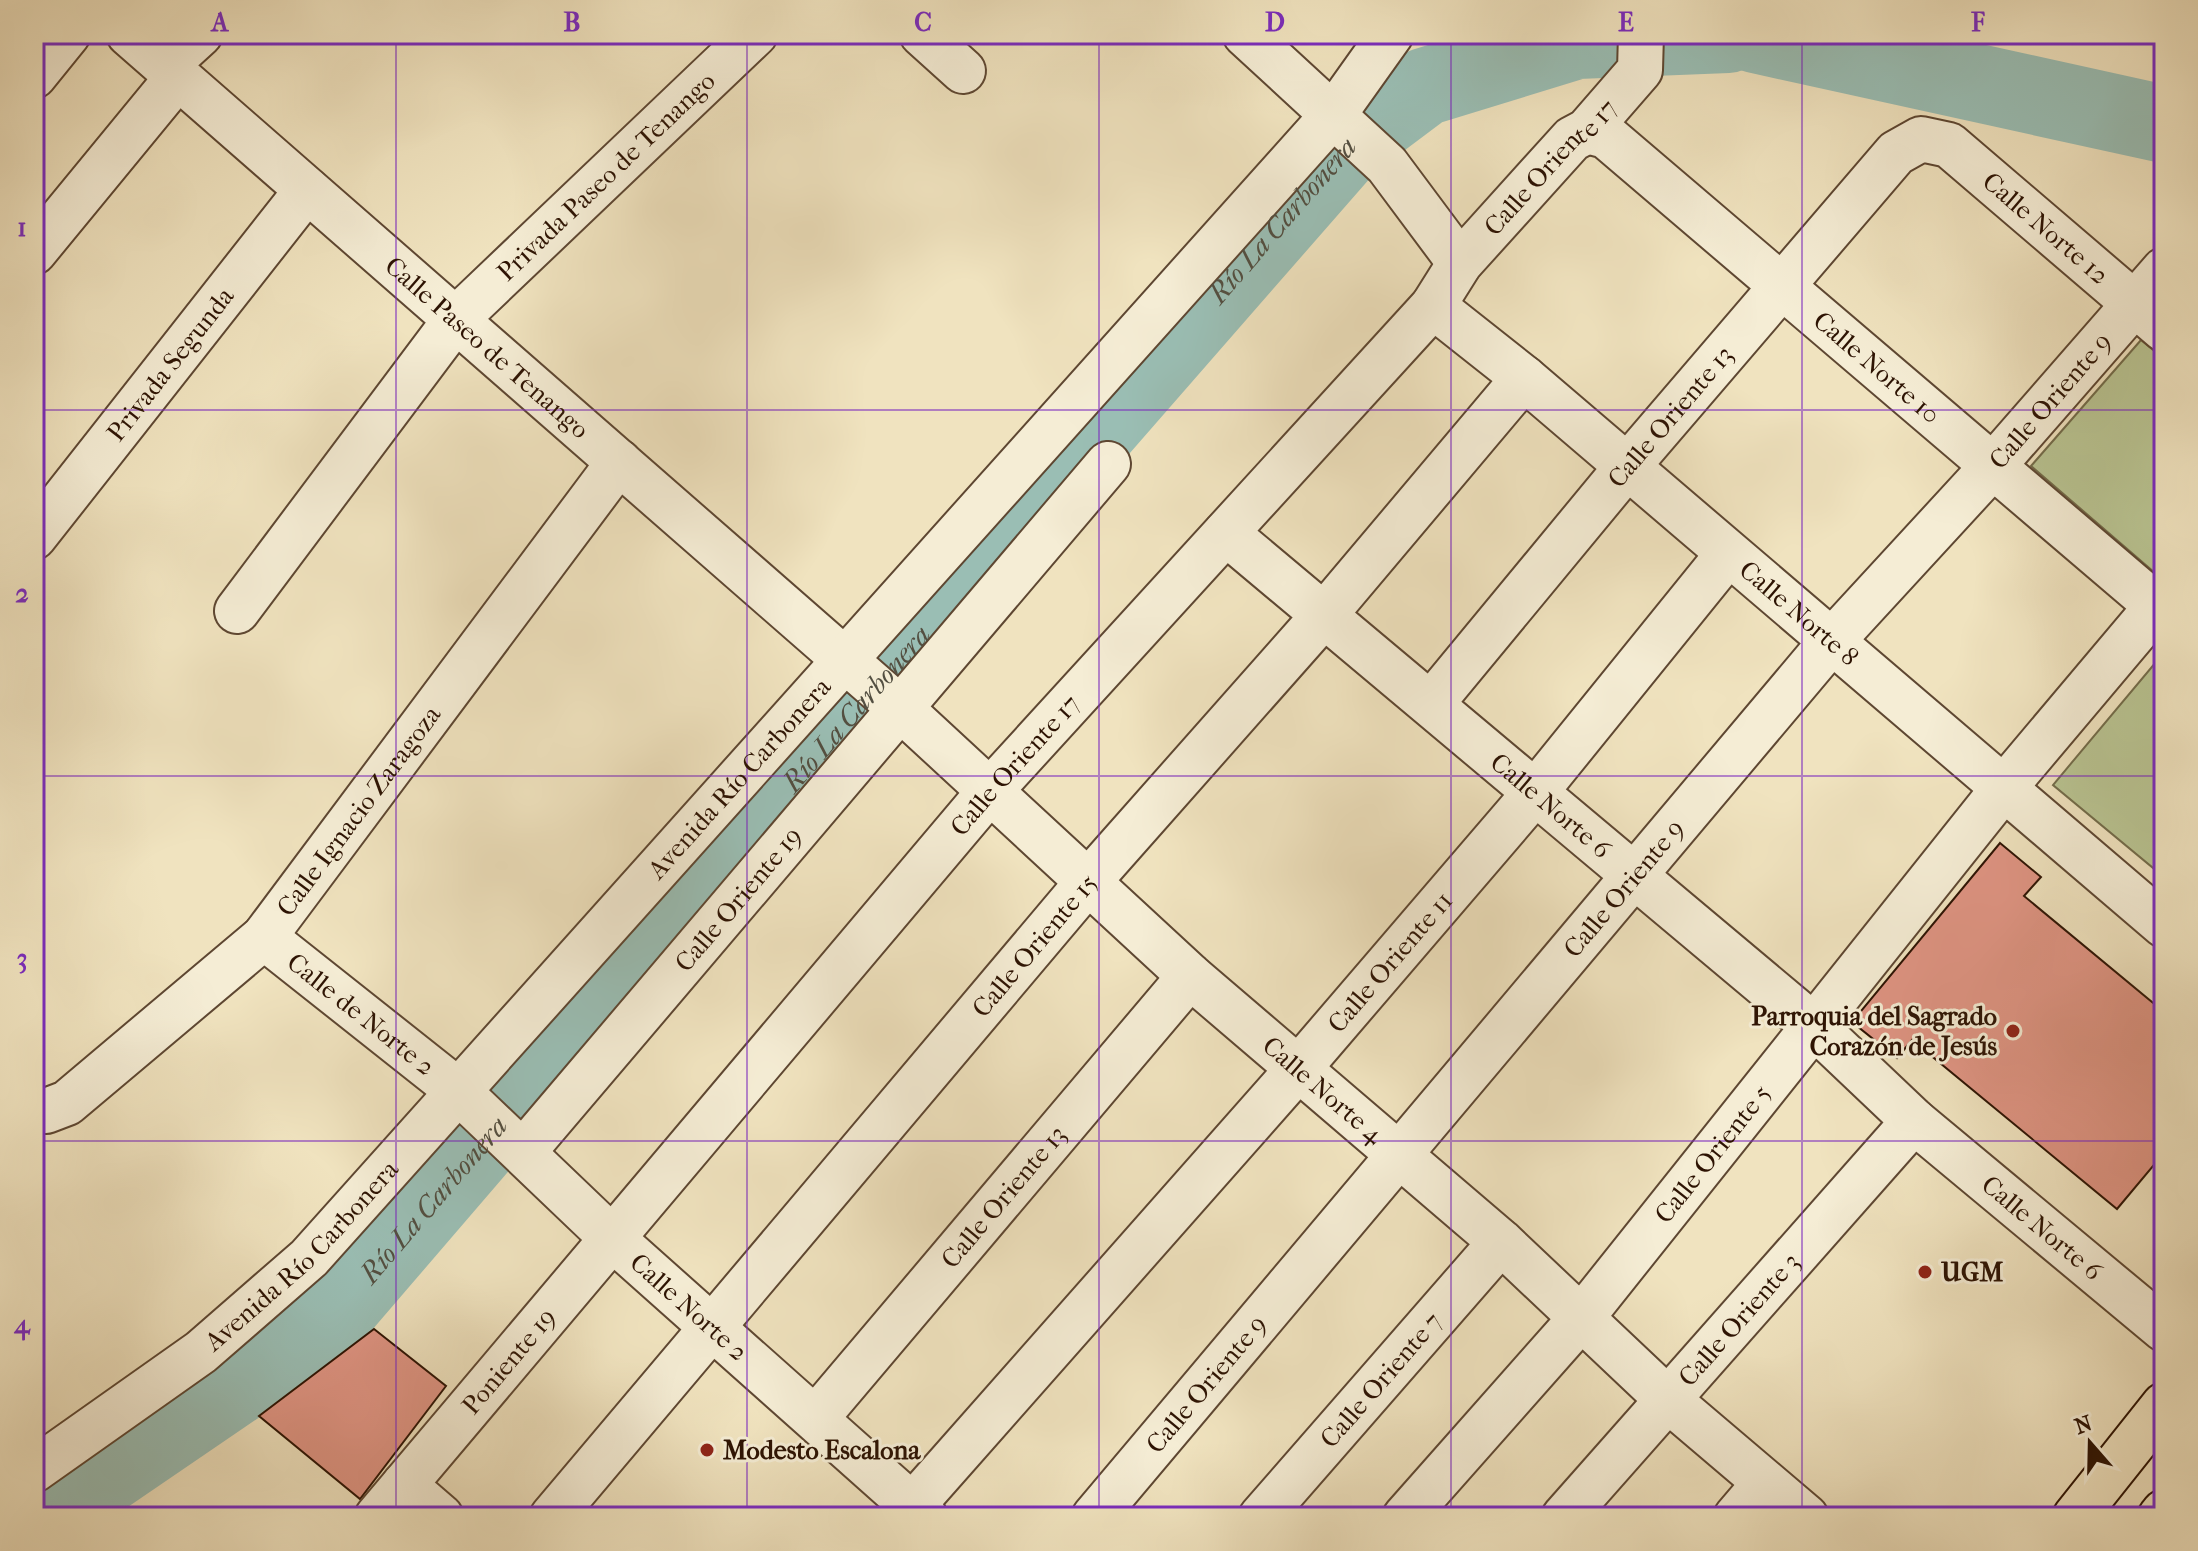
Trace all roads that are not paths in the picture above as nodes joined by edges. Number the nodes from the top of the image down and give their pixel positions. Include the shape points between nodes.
1 (68, 34) edge
2 (129, 34) edge
3 (200, 34) edge
4 (755, 34) edge
5 (922, 34) edge
6 (1245, 34) edge
7 (1391, 34) edge
8 (1640, 52) edge
9 (963, 71) dead end
10 (171, 72) junction
11 (34, 76) edge
12 (1334, 114) junction
13 (1587, 131) junction
14 (1921, 139) joint
15 (307, 190) junction
16 (34, 252) edge
17 (1460, 263) junction
18 (2164, 270) edge
19 (1782, 287) junction
20 (1433, 306) junction
21 (2149, 317) edge
22 (456, 319) junction
23 (1524, 378) junction
24 (619, 462) junction
25 (1108, 464) dead end
26 (1992, 467) junction
27 (1626, 468) junction
28 (1226, 533) junction
29 (34, 537) edge
30 (1728, 554) junction
31 (2162, 606) edge
32 (237, 611) dead end
33 (1325, 614) junction
34 (1830, 643) junction
35 (845, 660) junction
36 (1431, 704) junction
37 (901, 709) junction
38 (2003, 789) junction
39 (989, 792) junction
40 (1533, 795) junction
41 (1634, 875) junction
42 (1087, 883) junction
43 (2164, 925) edge
44 (264, 937) junction
45 (1190, 976) junction
46 (1815, 1027) junction
47 (1298, 1069) junction
48 (457, 1090) junction
49 (40, 1110) edge
50 (1914, 1121) junction
51 (514, 1143) junction
52 (1398, 1153) junction
53 (614, 1240) junction
54 (1501, 1242) junction
55 (1582, 1317) junction
56 (714, 1329) junction
57 (2164, 1329) edge
58 (1666, 1398) junction
59 (2164, 1405) edge
60 (816, 1418) junction
61 (34, 1470) edge
62 (1765, 1483) junction
63 (390, 1501) edge
64 (919, 1511) edge
65 (2164, 1512) edge
66 (441, 1517) edge
67 (552, 1517) edge
68 (1094, 1517) edge
69 (1261, 1517) edge
70 (1405, 1517) edge
71 (1564, 1517) edge
72 (1736, 1517) edge
73 (1806, 1517) edge
74 (2075, 1517) edge
75 (2160, 1517) edge

1 - 11 street
2 - 10 street, Calle Paseo de Tenango
3 - 10 street
4 - 22 street, Privada Paseo de Tenango
5 - 9 street
6 - 12 street
7 - 12 street, Avenida Río Carbonera
8 - 13 street, Calle Oriente 17
10 - 15 street, Calle Paseo de Tenango
10 - 16 street
12 - 17 street via 1387,165
12 - 35 street, Avenida Río Carbonera
13 - 17 street, Calle Oriente 17 via 1572,139
13 - 19 street, Calle Norte 10 via 1606,136
14 - 19 street, Calle Oriente 13 via 1896,153
14 - 21 street, Calle Norte 12 via 1949,145
15 - 22 street, Calle Paseo de Tenango
15 - 29 street, Privada Segunda
17 - 20 street, Calle Oriente 17
18 - 21 street, Calle Oriente 9
19 - 26 street, Calle Norte 10
19 - 27 street, Calle Oriente 13
20 - 23 street, Calle Norte 8
20 - 28 street, Calle Oriente 17
21 - 26 street, Calle Oriente 9
22 - 24 street, Calle Paseo de Tenango
22 - 32 street, Privada Paseo de Tenango
23 - 27 street, Calle Norte 8
23 - 33 street, Calle Oriente 15
24 - 35 street, Calle Paseo de Tenango
24 - 44 street, Calle Ignacio Zaragoza
25 - 37 street, Calle Oriente 19
26 - 31 street, Calle Norte 10
26 - 34 street, Calle Oriente 9
27 - 30 street, Calle Norte 8
27 - 36 street, Calle Oriente 13
28 - 33 street, Calle Norte 6
28 - 39 street, Calle Oriente 17
30 - 34 street, Calle Norte 8
30 - 40 street, Calle Oriente 11
31 - 38 street, Calle Oriente 5
33 - 36 street, Calle Norte 6
33 - 42 street, Calle Oriente 15
34 - 38 street, Calle Norte 8
34 - 41 street, Calle Oriente 9
35 - 37 street, Calle Norte 4
35 - 48 street, Avenida Río Carbonera
36 - 40 street, Calle Norte 6
37 - 39 street, Calle Norte 4
37 - 51 street, Calle Oriente 19
38 - 43 street, Calle Norte 8
38 - 46 street, Calle Oriente 5
39 - 42 street, Calle Norte 4
39 - 53 street, Calle Oriente 17
40 - 41 street, Calle Norte 6
40 - 47 street, Calle Oriente 11
41 - 46 street, Calle Norte 6
41 - 52 street, Calle Oriente 9
42 - 45 street, Calle Norte 4
42 - 56 street, Calle Oriente 15
44 - 48 street, Calle de Norte 2
44 - 49 street, Calle Ignacio Zaragoza via 67,1103
45 - 47 street, Calle Norte 4
45 - 60 street, Calle Oriente 13
46 - 50 street, Calle Norte 6
46 - 55 street, Calle Oriente 5
47 - 52 street, Calle Norte 4
47 - 64 street, Calle Oriente 11
48 - 51 street, Calle Norte 2
48 - 61 street, Avenida Río Carbonera via 309,1258 201,1352
50 - 57 street, Calle Norte 6
50 - 58 street, Calle Oriente 3
51 - 53 street, Calle Norte 2
52 - 54 street, Calle Norte 4
52 - 68 street, Calle Oriente 9
53 - 56 street, Calle Norte 2
53 - 63 street, Poniente 19
54 - 55 street, Calle Norte 4
54 - 69 street, Calle Oriente 7
55 - 58 street, Calle Norte 4
55 - 70 street, Calle Oriente 5
56 - 60 street, Calle Norte 2
56 - 67 street, Calle Oriente 15
58 - 62 street, Calle Norte 4
58 - 71 street, Calle Oriente 3
59 - 74 main road
60 - 64 street, Calle Norte 2
62 - 72 street
62 - 73 street, Calle Norte 4
63 - 66 street
65 - 75 main road

